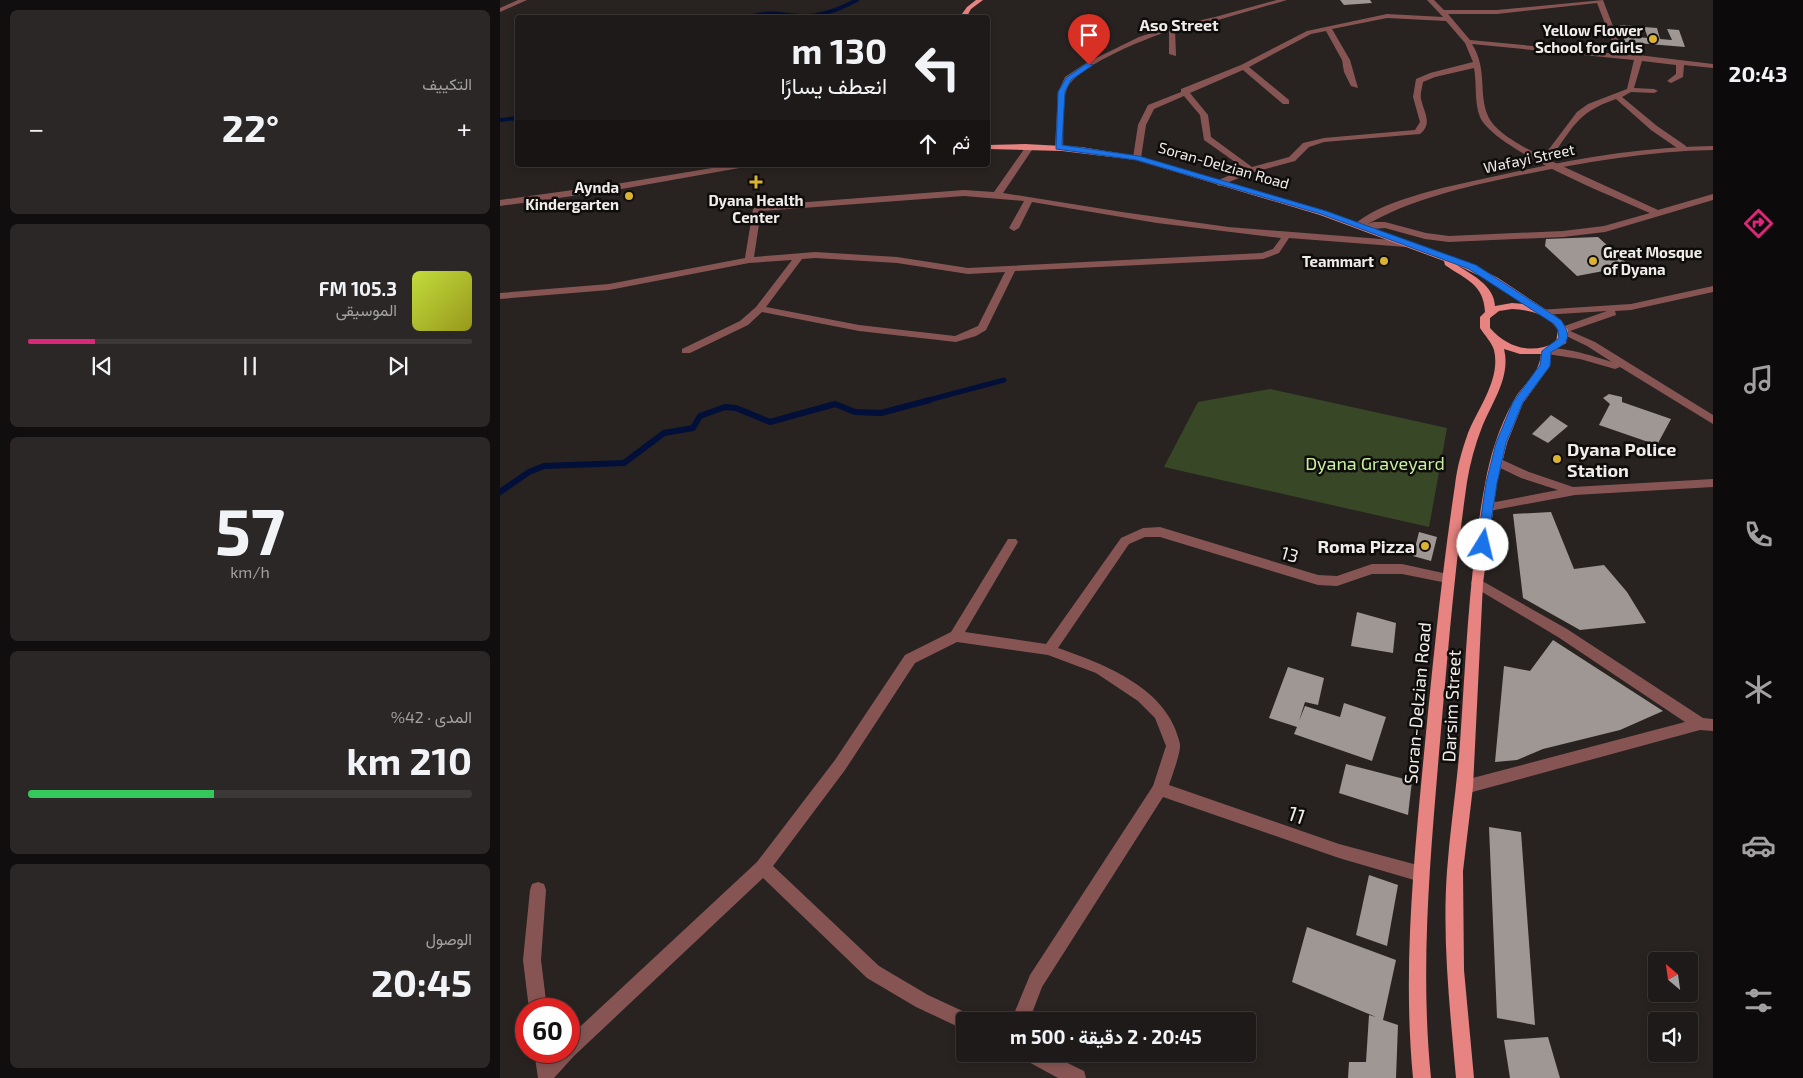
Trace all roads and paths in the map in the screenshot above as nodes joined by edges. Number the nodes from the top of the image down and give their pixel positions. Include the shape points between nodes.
1 (524, 0) edge
2 (980, 0) edge
3 (1284, 0) edge
4 (1430, 0) edge
5 (1600, 1) edge
6 (500, 10) edge
7 (964, 15) edge
8 (1447, 16) junction
9 (1327, 27) junction
10 (1172, 28) junction
11 (1470, 42) junction
12 (1172, 54) dead end
13 (1621, 55) junction
14 (1638, 57) junction
15 (1680, 62) junction
16 (1477, 65) junction
17 (1713, 66) edge
18 (1244, 67) junction
19 (1671, 81) dead end
20 (1355, 86) dead end
21 (1630, 90) junction
22 (1184, 91) junction
23 (1654, 91) dead end
24 (1618, 97) junction
25 (1286, 102) dead end
26 (990, 146) edge
27 (1030, 147) junction
28 (1058, 147) junction
29 (1683, 148) junction
30 (1713, 148) edge
31 (1136, 158) junction
32 (1544, 162) junction
33 (1554, 165) junction
34 (733, 167) edge
35 (1251, 170) junction
36 (1219, 183) junction
37 (998, 193) junction
38 (1713, 197) edge
39 (1029, 199) junction
40 (500, 203) edge
41 (1657, 213) junction
42 (1361, 227) junction
43 (1014, 228) dead end
44 (1287, 236) junction
45 (1406, 244) junction
46 (799, 256) junction
47 (1442, 258) junction
48 (749, 260) junction
49 (1012, 268) junction
50 (1713, 289) edge
51 (500, 296) edge
52 (1632, 306) junction
53 (760, 309) junction
54 (1490, 312) junction
55 (1541, 312) junction
56 (1563, 331) junction
57 (1495, 340) junction
58 (686, 351) dead end
59 (1546, 351) junction
60 (1641, 376) junction
61 (1713, 420) edge
62 (1496, 461) junction
63 (1713, 483) edge
64 (1575, 491) junction
65 (1489, 508) junction
66 (1012, 542) dead end
67 (1448, 578) junction
68 (1477, 582) junction
69 (956, 636) junction
70 (1048, 650) junction
71 (1707, 725) edge
72 (1465, 787) junction
73 (1160, 790) junction
74 (763, 867) junction
75 (1421, 874) junction
76 (538, 890) dead end
77 (537, 998) edge
78 (1024, 1012) edge
79 (956, 1017) edge
80 (580, 1039) edge
81 (1046, 1062) edge
82 (557, 1063) edge
83 (546, 1075) edge
84 (1077, 1078) edge
85 (1422, 1078) edge
86 (1465, 1078) edge

1 - 6 street
2 - 7 main road
3 - 10 street
4 - 8 street
5 - 8 street
5 - 13 street
8 - 9 street via 1387,16
8 - 11 street
9 - 18 street via 1309,32
9 - 20 street via 1346,60
10 - 12 street
10 - 28 street via 1115,50 1068,79 1062,92
11 - 13 street
11 - 16 street
13 - 14 street
14 - 15 street
14 - 21 street via 1638,71
15 - 17 street
15 - 19 street via 1680,75
16 - 32 street via 1485,120 1519,148
16 - 35 street via 1419,81 1417,97 1424,122 1416,132 1324,140 1306,145 1292,159
18 - 22 street
18 - 25 street
21 - 23 street
21 - 24 street
22 - 31 street via 1150,107 1145,115
22 - 35 street via 1204,115 1208,138
24 - 29 street
24 - 32 street via 1585,109
26 - 27 main road, Soran-Delzian Road
27 - 28 main road, Soran-Delzian Road
27 - 37 street
28 - 31 main road, Soran-Delzian Road
29 - 30 street, Wafayi Street
29 - 33 street, Wafayi Street via 1629,152
31 - 36 main road, Soran-Delzian Road
32 - 33 street
33 - 41 street
33 - 42 street, Wafayi Street via 1410,199 1382,210
34 - 40 street
35 - 36 street
36 - 42 main road, Soran-Delzian Road
37 - 39 street
37 - 48 street via 938,194 758,209
38 - 41 street
39 - 43 street
39 - 44 street via 1122,215
41 - 42 street via 1585,232 1461,239 1425,236 1385,225
42 - 45 main road, Soran-Delzian Road
44 - 45 street
44 - 49 street via 1276,251 1263,256
45 - 47 main road, Soran-Delzian Road
46 - 48 street
46 - 49 street via 857,256 968,271
46 - 53 street
47 - 54 main road, Soran-Delzian Road via 1483,288 1490,300
47 - 55 main road, Soran-Delzian Road via 1480,271
48 - 51 street via 609,287
49 - 53 street via 982,328 956,339 859,328
50 - 52 street
52 - 55 street
52 - 56 street
53 - 58 street via 744,324
54 - 55 main road via 1512,306
54 - 57 main road, Soran-Delzian Road via 1484,322
55 - 56 main road, Soran-Delzian Road via 1558,322
56 - 59 main road via 1561,343
56 - 60 street via 1591,344
57 - 59 main road via 1520,350
57 - 67 main road, Soran-Delzian Road via 1500,354 1500,374 1477,425 1466,461
59 - 60 street via 1595,359
59 - 62 main road, Darsim Street via 1545,366 1518,402
60 - 61 street
62 - 64 street via 1542,482
62 - 65 main road, Darsim Street
63 - 64 street
64 - 65 street
65 - 68 main road, Darsim Street
66 - 69 street
67 - 70 street, 13 via 1402,569 1372,569 1337,582 1318,580 1160,532 1143,533 1125,541
67 - 75 main road, Soran-Delzian Road
68 - 71 street
68 - 72 main road, Darsim Street
69 - 70 street
69 - 74 street via 910,659 840,765
70 - 73 street via 1101,669 1143,697 1161,714 1172,746
71 - 72 street
72 - 86 main road, Darsim Street via 1454,918
73 - 75 street, 11 via 1339,851
73 - 78 street via 1036,981
74 - 79 street via 873,972
74 - 80 street
75 - 85 main road, Soran-Delzian Road via 1417,913 1417,1035
76 - 77 street via 532,960
81 - 84 street
82 - 83 street

